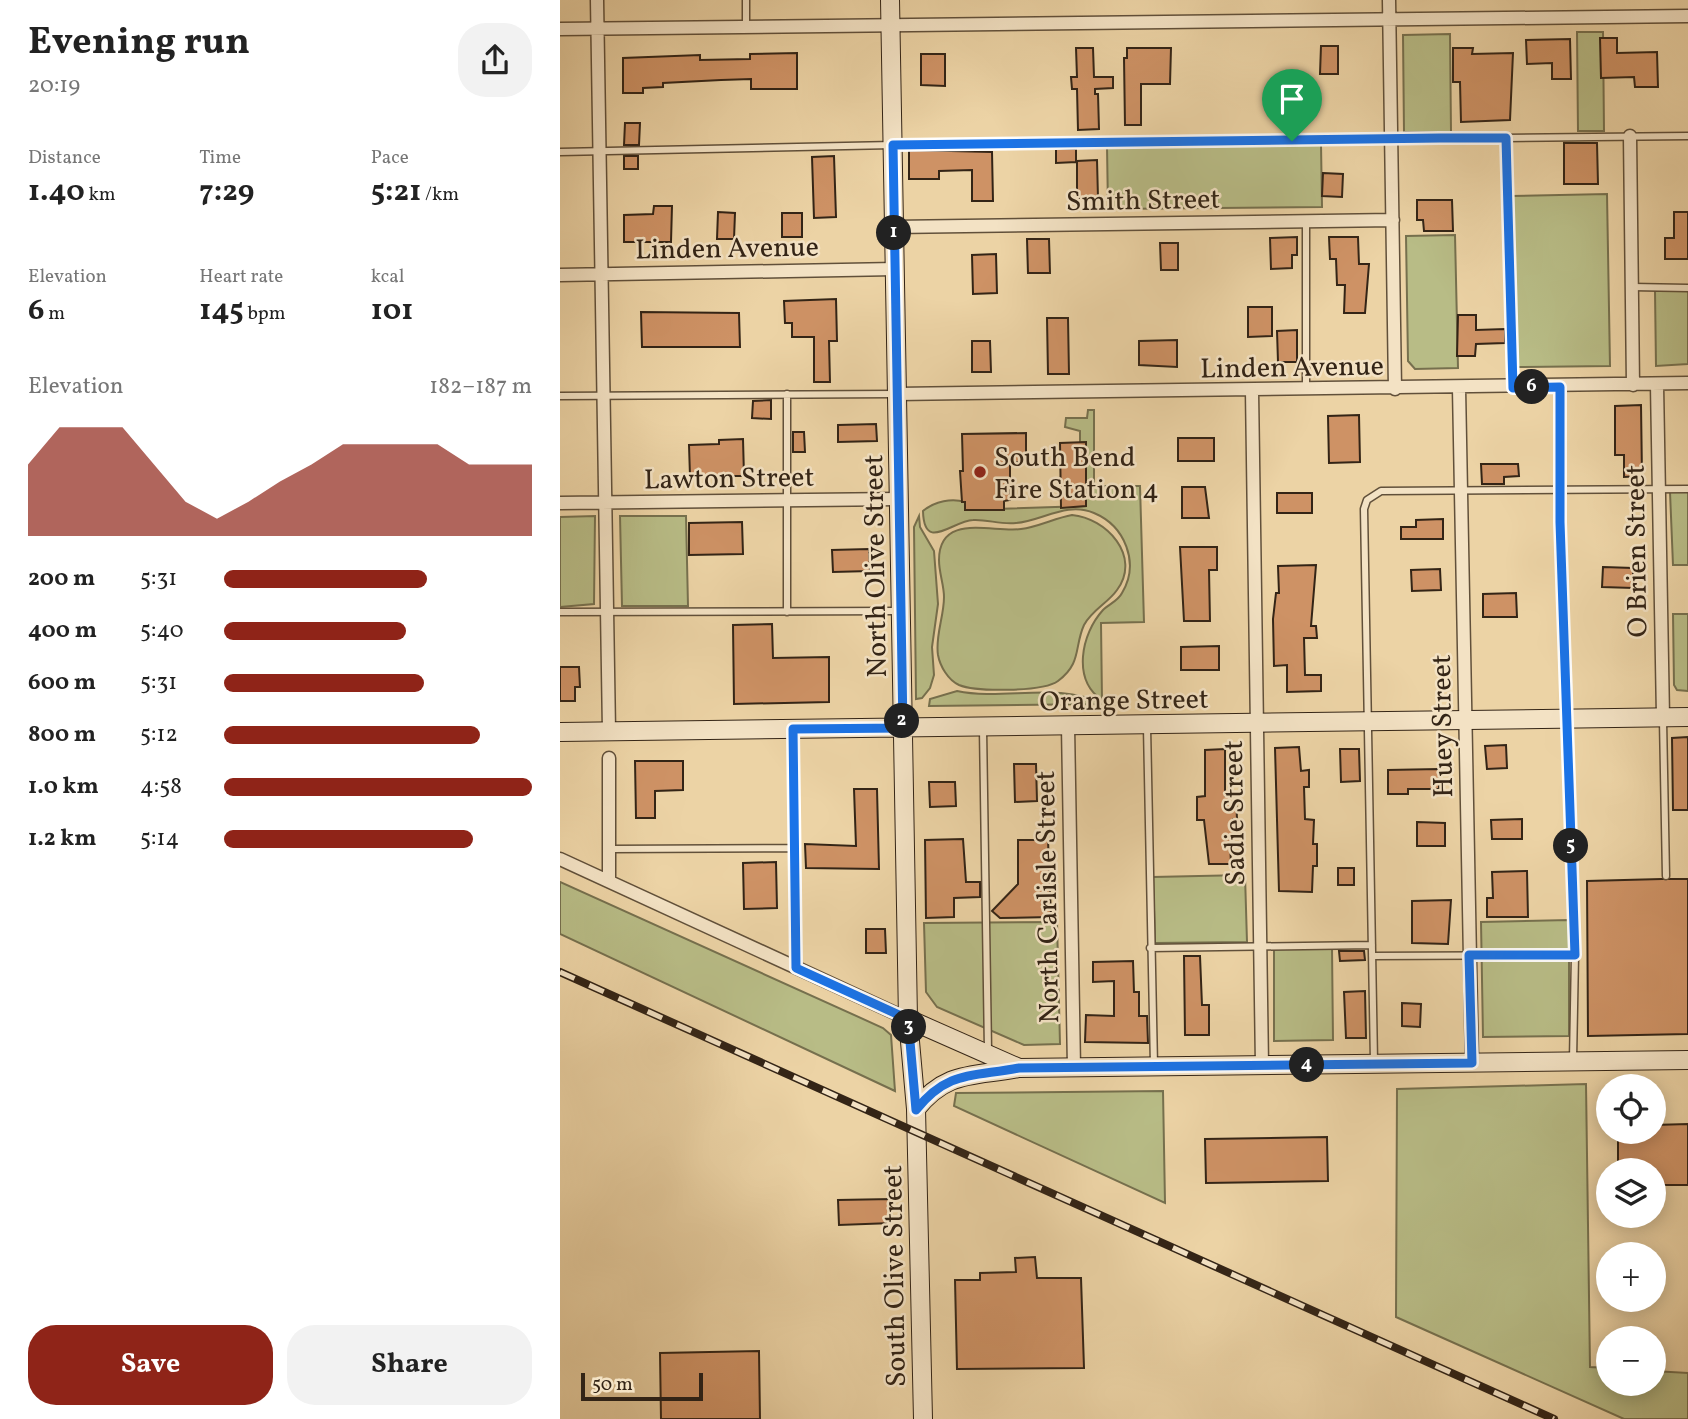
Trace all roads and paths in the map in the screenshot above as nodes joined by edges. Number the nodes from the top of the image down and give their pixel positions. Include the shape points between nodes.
1 (597, 0) edge
2 (746, 0) edge
3 (890, 0) edge
4 (1389, 0) edge
5 (1688, 16) edge
6 (1389, 20) junction
7 (890, 23) junction
8 (746, 25) junction
9 (597, 28) junction
10 (560, 29) edge
11 (1630, 136) junction
12 (1688, 136) edge
13 (1506, 138) junction
14 (1392, 140) junction
15 (893, 145) junction
16 (560, 152) edge
17 (600, 152) junction
18 (1393, 220) junction
19 (1306, 221) junction
20 (894, 227) junction
21 (895, 269) junction
22 (601, 274) junction
23 (560, 275) edge
24 (1632, 287) junction
25 (1688, 288) edge
26 (1688, 383) edge
27 (1657, 384) junction
28 (1633, 385) junction
29 (1560, 387) junction
30 (1459, 388) junction
31 (1513, 388) junction
32 (1395, 389) junction
33 (1306, 390) junction
34 (1252, 391) junction
35 (787, 394) junction
36 (897, 394) junction
37 (560, 396) edge
38 (604, 396) junction
39 (1658, 489) junction
40 (1688, 489) edge
41 (1462, 491) junction
42 (1562, 491) junction
43 (899, 499) junction
44 (787, 501) junction
45 (560, 503) edge
46 (606, 503) junction
47 (608, 611) junction
48 (901, 611) junction
49 (560, 612) edge
50 (787, 612) junction
51 (1663, 717) junction
52 (1688, 717) edge
53 (1568, 719) junction
54 (1465, 720) junction
55 (1369, 722) junction
56 (1255, 723) junction
57 (1147, 725) junction
58 (1068, 726) junction
59 (983, 727) junction
60 (903, 728) junction
61 (793, 729) junction
62 (609, 731) junction
63 (560, 732) edge
64 (609, 758) dead end
65 (792, 848) junction
66 (611, 849) junction
67 (560, 859) edge
68 (1666, 876) dead end
69 (609, 881) junction
70 (1372, 945) junction
71 (1260, 946) junction
72 (1150, 948) junction
73 (1469, 955) junction
74 (1575, 955) junction
75 (1372, 956) junction
76 (796, 968) junction
77 (908, 1019) junction
78 (1688, 1060) edge
79 (1573, 1062) junction
80 (1472, 1063) junction
81 (1374, 1064) junction
82 (988, 1065) junction
83 (1262, 1066) junction
84 (1154, 1067) junction
85 (1074, 1068) junction
86 (916, 1110) junction
87 (916, 1131) joint
88 (923, 1419) edge

1 - 9 street
2 - 8 lane
3 - 7 street, North Olive Street
4 - 6 street
5 - 6 street
6 - 7 street
6 - 14 street
7 - 8 street
7 - 15 street, North Olive Street
8 - 9 street
9 - 10 street
9 - 17 street
11 - 12 lane
11 - 13 lane
11 - 24 street
13 - 14 lane
13 - 31 lane
14 - 15 lane
14 - 18 street
15 - 17 lane
15 - 20 street, North Olive Street
16 - 17 lane
17 - 22 street
18 - 19 street, Smith Street
18 - 32 street
19 - 20 street, Smith Street
19 - 33 lane
20 - 21 street, North Olive Street
21 - 22 street, Linden Avenue
21 - 36 street, North Olive Street
22 - 23 street, Linden Avenue
22 - 38 street
24 - 25 lane
24 - 28 street
26 - 27 street, Linden Avenue
27 - 28 street, Linden Avenue
27 - 39 street, O Brien Street
28 - 29 street, Linden Avenue
29 - 31 street, Linden Avenue
29 - 42 lane
30 - 31 street, Linden Avenue
30 - 32 street, Linden Avenue
30 - 41 street, Huey Street
32 - 33 street, Linden Avenue
33 - 34 street, Linden Avenue
34 - 36 street, Linden Avenue
34 - 56 street, Sadie Street
35 - 36 lane
35 - 38 lane
35 - 44 lane
36 - 43 street, North Olive Street
37 - 38 lane
38 - 46 street
39 - 40 lane
39 - 42 lane
39 - 51 street, O Brien Street
41 - 42 lane
41 - 54 street, Huey Street
41 - 55 lane via 1381,491 1367,500
42 - 53 lane
43 - 44 street, Lawton Street
43 - 48 street, North Olive Street
44 - 46 street, Lawton Street
44 - 50 lane
45 - 46 street, Lawton Street
46 - 47 street
47 - 49 lane
47 - 50 lane
47 - 62 street
48 - 50 lane
48 - 60 street, North Olive Street
51 - 52 street, Orange Street
51 - 53 street, Orange Street
51 - 68 lane
53 - 54 street, Orange Street
53 - 74 lane
54 - 55 street, Orange Street
54 - 73 street, Huey Street
55 - 56 street, Orange Street
55 - 70 lane
56 - 57 street, Orange Street
56 - 71 street, Sadie Street
57 - 58 street, Orange Street
57 - 72 lane
58 - 59 street, Orange Street
58 - 85 street, North Carlisle Street
59 - 60 street, Orange Street
59 - 82 lane
60 - 61 street, Orange Street
60 - 77 street, North Olive Street
61 - 62 street, Orange Street
61 - 65 lane
62 - 63 street, Orange Street
64 - 66 street
65 - 66 lane
65 - 76 lane
66 - 69 street
67 - 69 street
69 - 76 street
70 - 71 lane
70 - 75 lane
71 - 72 lane
71 - 83 street, Sadie Street
72 - 84 lane
73 - 74 lane
73 - 75 lane
73 - 80 street, Huey Street
74 - 79 lane
75 - 81 lane
76 - 77 street
77 - 82 street
77 - 86 street, North Olive Street
78 - 79 street
79 - 80 street
80 - 81 street
81 - 83 street
82 - 85 street
82 - 86 street via 931,1090
83 - 84 street
84 - 85 street
86 - 87 street, North Olive Street
87 - 88 street, South Olive Street

